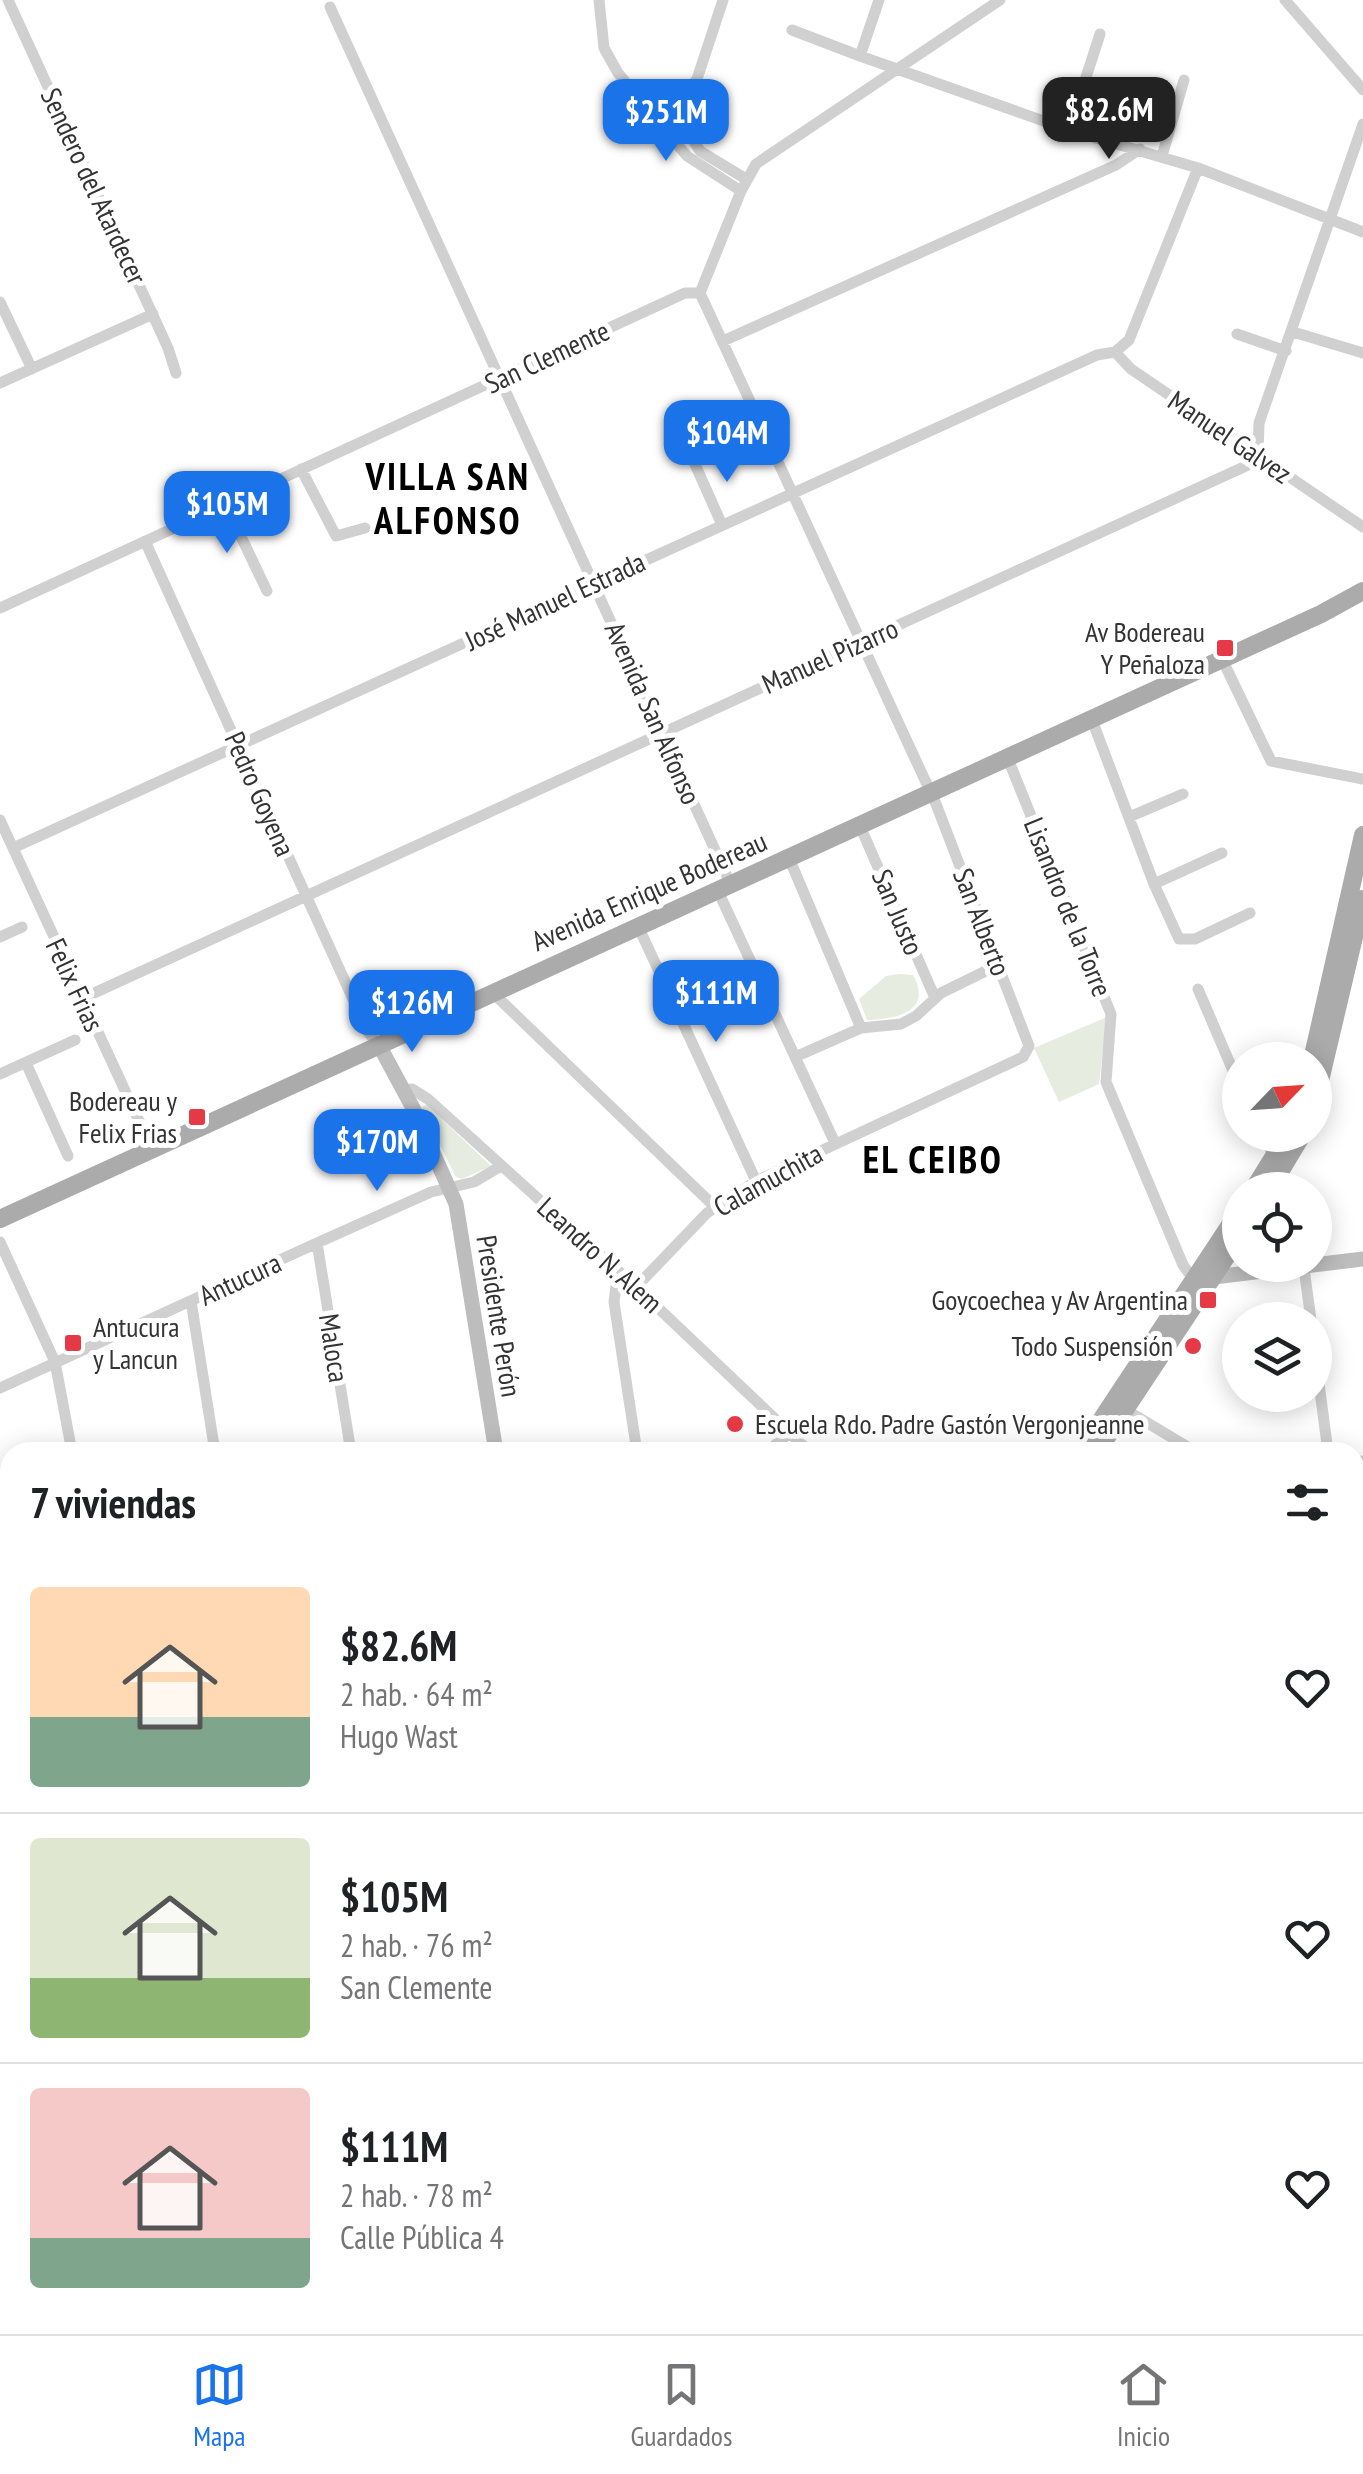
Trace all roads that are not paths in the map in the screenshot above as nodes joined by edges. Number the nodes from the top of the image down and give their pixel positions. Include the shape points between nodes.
1 (8, 0) edge
2 (599, 0) edge
3 (724, 0) edge
4 (879, 0) edge
5 (1000, 0) edge
6 (1285, 0) edge
7 (330, 7) dead end
8 (792, 30) dead end
9 (1100, 34) dead end
10 (860, 56) junction
11 (899, 70) junction
12 (1184, 80) dead end
13 (631, 89) junction
14 (1363, 90) edge
15 (680, 102) junction
16 (682, 122) junction
17 (1363, 124) edge
18 (663, 128) junction
19 (1068, 130) junction
20 (1140, 148) junction
21 (1162, 156) junction
22 (1198, 168) junction
23 (743, 185) junction
24 (1331, 221) junction
25 (1363, 232) edge
26 (700, 293) junction
27 (0, 302) edge
28 (153, 314) junction
29 (1293, 332) junction
30 (1237, 334) dead end
31 (723, 341) junction
32 (1286, 351) junction
33 (1115, 352) junction
34 (1363, 353) edge
35 (32, 369) junction
36 (176, 373) dead end
37 (502, 378) junction
38 (0, 383) edge
39 (1258, 456) junction
40 (694, 462) dead end
41 (301, 469) junction
42 (792, 493) junction
43 (226, 503) junction
44 (722, 525) junction
45 (1363, 527) edge
46 (366, 528) dead end
47 (145, 541) junction
48 (595, 584) junction
49 (266, 591) dead end
50 (1363, 591) edge
51 (1363, 600) edge
52 (0, 608) edge
53 (1322, 614) junction
54 (859, 643) junction
55 (1222, 659) junction
56 (1092, 720) junction
57 (662, 732) junction
58 (238, 746) junction
59 (1008, 758) junction
60 (1363, 779) edge
61 (929, 794) junction
62 (1183, 794) dead end
63 (1130, 817) junction
64 (0, 820) edge
65 (860, 826) junction
66 (1363, 835) edge
67 (14, 848) junction
68 (1222, 853) dead end
69 (789, 858) junction
70 (1154, 884) junction
71 (724, 888) junction
72 (307, 896) junction
73 (1363, 899) edge
74 (1250, 913) dead end
75 (638, 926) junction
76 (22, 927) dead end
77 (0, 937) edge
78 (998, 965) junction
79 (1198, 989) dead end
80 (493, 992) junction
81 (81, 998) junction
82 (935, 998) junction
83 (861, 1028) junction
84 (76, 1040) dead end
85 (1316, 1042) edge
86 (1329, 1042) edge
87 (1222, 1045) edge
88 (379, 1046) junction
89 (1029, 1051) joint
90 (796, 1058) junction
91 (26, 1063) junction
92 (0, 1074) edge
93 (404, 1090) junction
94 (834, 1143) junction
95 (152, 1149) junction
96 (1272, 1152) edge
97 (1277, 1152) edge
98 (68, 1156) dead end
99 (1275, 1156) junction
100 (501, 1166) junction
101 (1265, 1172) edge
102 (756, 1182) junction
103 (450, 1188) junction
104 (715, 1207) junction
105 (0, 1219) edge
106 (0, 1242) edge
107 (317, 1243) junction
108 (1222, 1245) edge
109 (1222, 1258) edge
110 (1363, 1259) edge
111 (1332, 1264) edge
112 (618, 1271) junction
113 (1222, 1276) edge
114 (1205, 1278) junction
115 (636, 1287) junction
116 (191, 1302) junction
117 (55, 1362) junction
118 (0, 1388) edge
119 (1126, 1410) junction
120 (1323, 1412) edge
121 (788, 1432) junction
122 (70, 1442) edge
123 (213, 1442) edge
124 (349, 1442) edge
125 (494, 1442) edge
126 (635, 1442) edge
127 (778, 1442) edge
128 (795, 1442) edge
129 (1087, 1442) edge
130 (1104, 1442) edge
131 (1179, 1442) edge
132 (1327, 1442) edge

1 - 28 street, Sendero del Atardecer
2 - 13 street via 604,48
3 - 15 street via 697,79
4 - 10 street
5 - 11 street
6 - 14 street
7 - 37 street, Avenida San Alfonso
8 - 10 street
9 - 19 street
10 - 11 street
11 - 19 street
11 - 23 street via 766,156
12 - 21 street
13 - 15 street
13 - 18 street
15 - 16 street
16 - 18 street
16 - 23 street via 700,151
17 - 24 street
18 - 23 street via 686,156
19 - 20 street
20 - 21 street
20 - 31 street
21 - 22 street
22 - 24 street
22 - 33 street via 1129,340
23 - 26 street
24 - 25 street
24 - 29 street
26 - 31 street, San Alberto
26 - 37 street, San Clemente via 685,293
27 - 35 street
28 - 35 street
28 - 36 street, Sendero del Atardecer
29 - 32 street
29 - 34 street
30 - 32 street
31 - 42 street, San Alberto
32 - 39 street via 1259,422
33 - 39 street, Manuel Galvez
33 - 42 street, José Manuel Estrada
35 - 38 street
37 - 41 street, San Clemente
37 - 48 street, Avenida San Alfonso
39 - 45 street, Manuel Galvez
39 - 54 street, Manuel Pizarro
40 - 44 street
41 - 43 street, San Clemente
41 - 46 street via 336,536
42 - 44 street, José Manuel Estrada
42 - 54 street, San Alberto
43 - 47 street, San Clemente
43 - 49 street
44 - 48 street, José Manuel Estrada
47 - 52 street, San Clemente
47 - 58 street, Pedro Goyena
48 - 57 street, Avenida San Alfonso
48 - 58 street, José Manuel Estrada
50 - 53 main road, Avenida Enrique Bodereau
51 - 53 main road, Avenida Enrique Bodereau
53 - 55 main road, Avenida Enrique Bodereau
54 - 57 street, Manuel Pizarro
54 - 61 street, San Alberto
55 - 56 main road, Avenida Enrique Bodereau
55 - 60 street via 1272,761
56 - 59 main road, Avenida Enrique Bodereau
56 - 63 street
57 - 71 street, Avenida San Alfonso
57 - 72 street, Manuel Pizarro
58 - 67 street, José Manuel Estrada
58 - 72 street, Pedro Goyena
59 - 61 main road, Avenida Enrique Bodereau
59 - 114 street, Lisandro de la Torre via 1111,1014 1106,1082 1183,1264
61 - 65 main road, Avenida Enrique Bodereau
61 - 78 street, San Alberto
62 - 63 street
63 - 70 street
64 - 67 street, Felix Frias
65 - 69 main road, Avenida Enrique Bodereau
65 - 82 street, San Justo
66 - 85 main road
67 - 81 street, Felix Frias
68 - 70 street
69 - 71 main road, Avenida Enrique Bodereau
69 - 83 street
70 - 74 street via 1185,941
71 - 75 main road, Avenida Enrique Bodereau
71 - 90 street, Avenida San Alfonso
72 - 81 street, Manuel Pizarro
72 - 88 street, Pedro Goyena
73 - 86 main road
75 - 80 main road, Avenida Enrique Bodereau
75 - 102 street
76 - 77 street
78 - 82 street
78 - 89 street, San Alberto
79 - 87 street
80 - 88 main road, Avenida Enrique Bodereau
80 - 104 street
81 - 95 street, Felix Frias
82 - 83 street via 901,1024
83 - 90 street
84 - 91 street
88 - 93 main road, Presidente Perón
88 - 95 main road, Avenida Enrique Bodereau
89 - 94 street, Calamuchita
90 - 94 street, Avenida San Alfonso
91 - 92 street
91 - 98 street
93 - 100 street, Leandro N. Alem via 428,1098
93 - 103 main road, Presidente Perón
94 - 102 street, Calamuchita
95 - 105 main road, Avenida Enrique Bodereau
96 - 99 street
97 - 99 main road
99 - 101 main road
100 - 103 street, Antucura
100 - 112 street, Leandro N. Alem
102 - 104 street, Calamuchita
103 - 107 street, Antucura
103 - 125 main road, Presidente Perón
104 - 115 street, Calamuchita
106 - 117 street
107 - 116 street, Antucura
107 - 124 street, Maloca
108 - 114 main road
109 - 114 main road
110 - 111 main road
112 - 115 street, Leandro N. Alem
112 - 126 street via 614,1302
113 - 114 main road
114 - 119 main road
114 - 129 main road
115 - 121 street, Leandro N. Alem
116 - 117 street, Antucura
116 - 123 street
117 - 118 street, Antucura
117 - 122 street
119 - 130 main road
119 - 131 street
120 - 132 street
121 - 127 street
121 - 128 street, Leandro N. Alem

